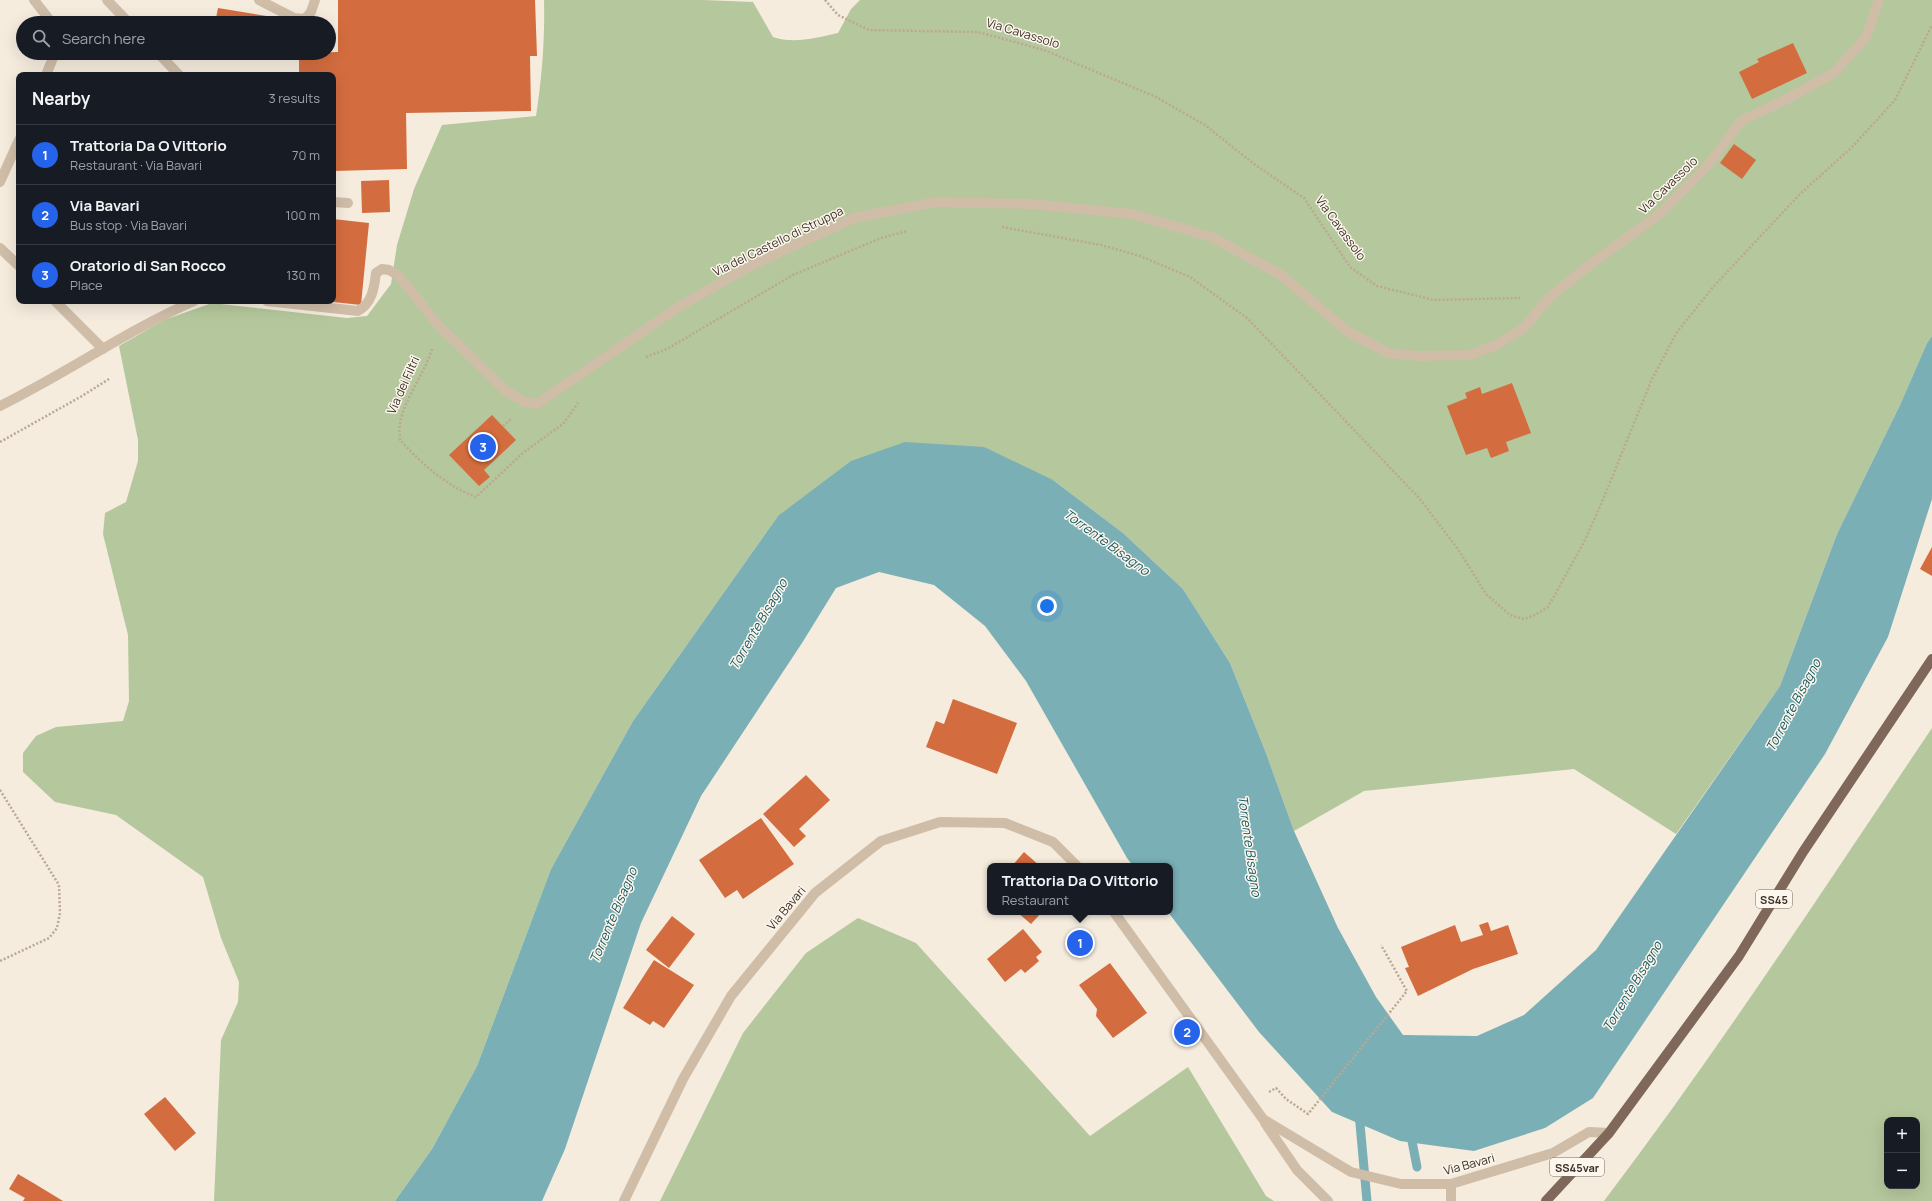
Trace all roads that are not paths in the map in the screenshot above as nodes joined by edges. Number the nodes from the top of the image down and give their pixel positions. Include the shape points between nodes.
1 (34, 0) edge
2 (107, 0) edge
3 (259, 0) edge
4 (315, 0) edge
5 (1879, 0) edge
6 (47, 16) edge
7 (123, 16) edge
8 (290, 16) edge
9 (308, 16) edge
10 (52, 60) edge
11 (165, 60) edge
12 (47, 72) edge
13 (177, 72) edge
14 (16, 147) edge
15 (0, 182) edge
16 (336, 202) edge
17 (348, 203) dead end
18 (0, 248) edge
19 (16, 263) edge
20 (1549, 298) joint
21 (58, 304) edge
22 (187, 304) edge
23 (292, 304) edge
24 (103, 349) junction
25 (0, 406) edge
26 (1932, 659) edge
27 (1074, 863) edge
28 (1116, 915) edge
29 (1263, 1119) junction
30 (1609, 1133) junction
31 (1452, 1184) junction
32 (626, 1197) edge
33 (1328, 1201) edge
34 (1450, 1201) edge
35 (1546, 1201) edge

1 - 6 street
2 - 7 street
3 - 8 street
4 - 9 street
5 - 20 street, Via Cavassolo via 1866,37 1834,73 1741,121 1709,164 1661,213
10 - 12 street
11 - 13 street
14 - 15 street
16 - 17 street
18 - 19 street
20 - 23 street, Via del Castello di Struppa via 1524,328 1498,344 1470,355 1420,356 1388,353 1346,330 1281,275 1212,237 1132,214 1030,204 936,202 854,218 752,265 677,308 536,404 525,402 506,391 439,326 399,276 389,270 382,269 376,273 370,301 358,312
21 - 24 street
22 - 24 street via 156,318
24 - 25 street via 41,386
26 - 30 main road, SS45 via 1803,852 1739,956
27 - 32 street, Via Bavari via 1053,842 1005,823 940,822 881,841 815,893 731,996 683,1079
28 - 29 street, Via Bavari
29 - 31 street, Via Bavari via 1351,1172 1401,1184
29 - 33 street via 1297,1170
30 - 31 street, Via Bavari via 1589,1132 1553,1153
30 - 35 main road, SS45var
31 - 34 street

